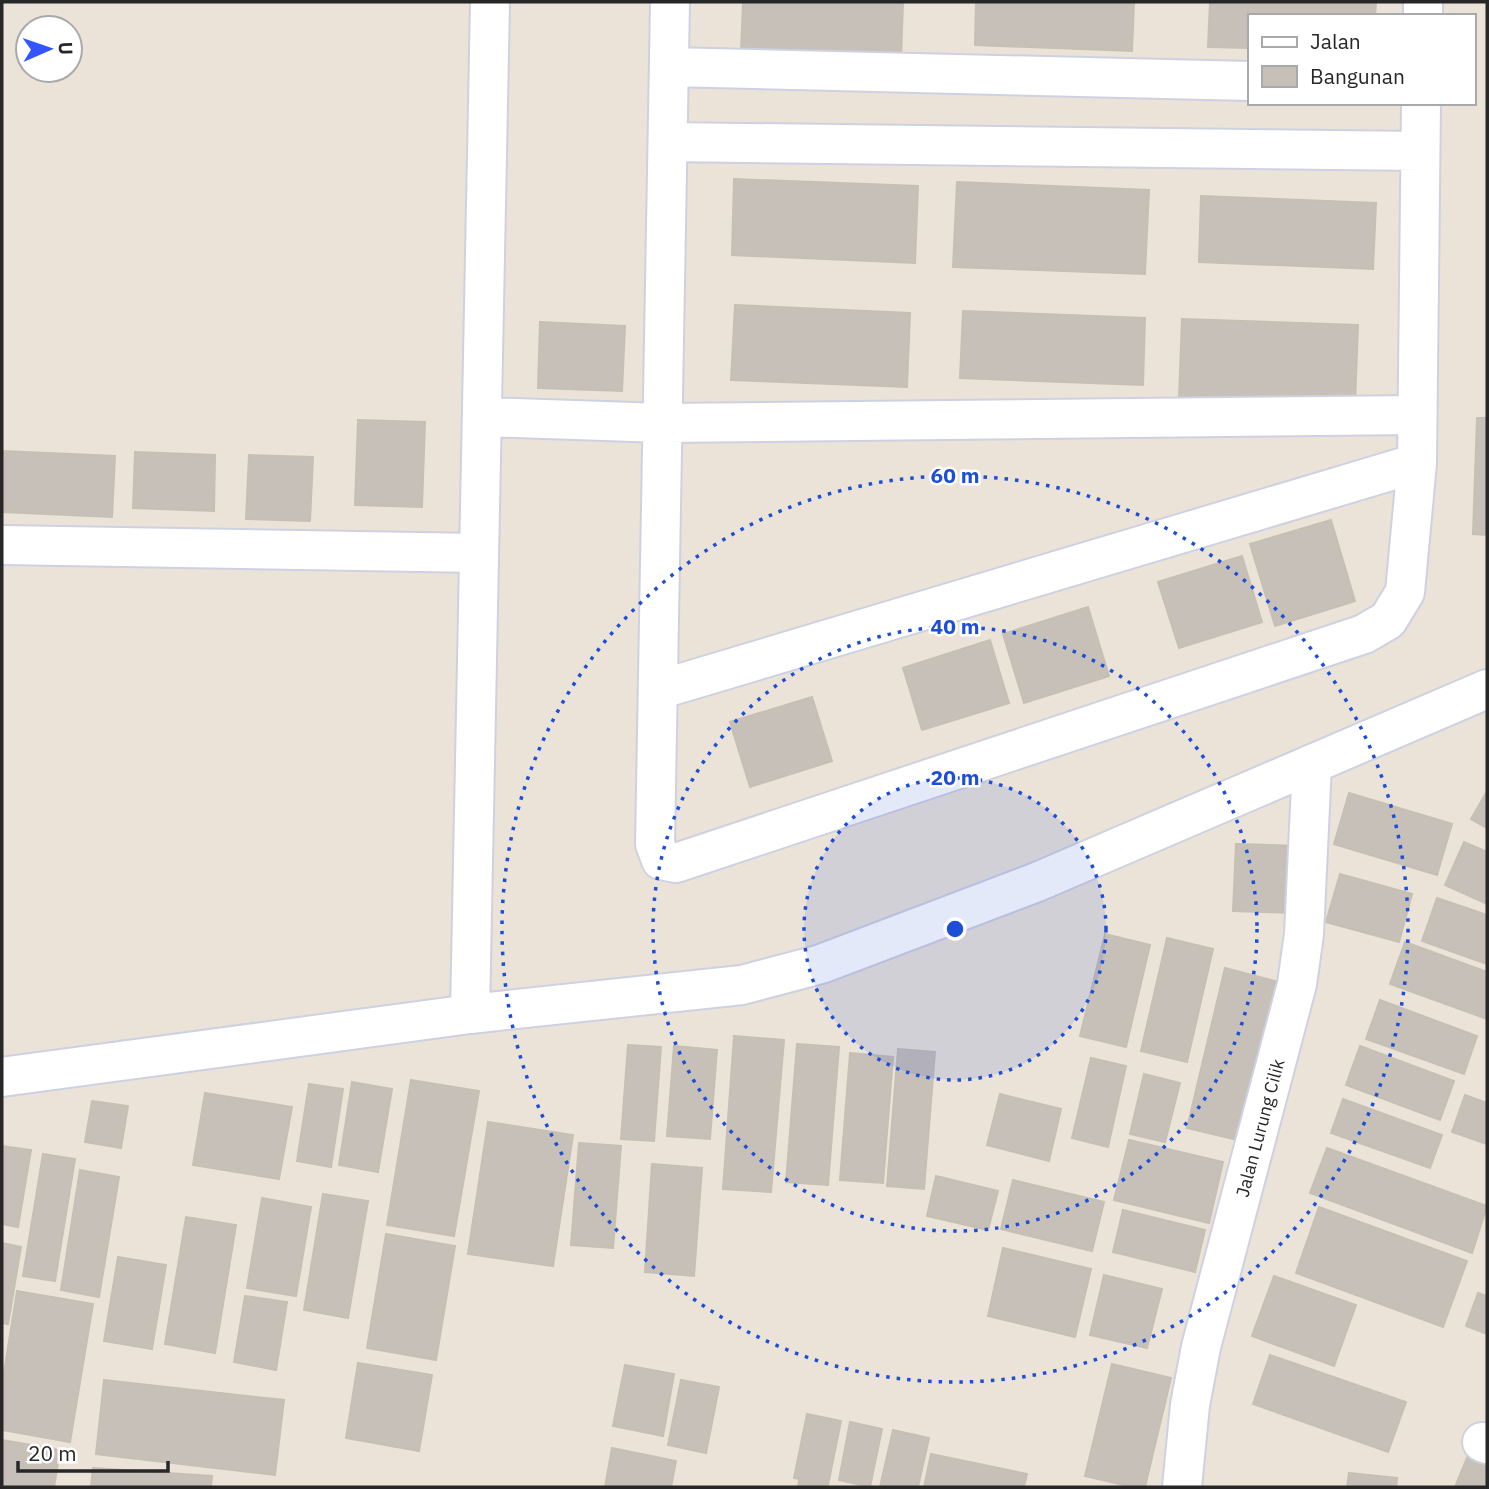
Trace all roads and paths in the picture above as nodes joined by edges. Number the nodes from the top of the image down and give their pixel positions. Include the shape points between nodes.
1 (490, 2) edge
2 (670, 2) edge
3 (669, 66) junction
4 (1248, 81) edge
5 (1421, 105) edge
6 (668, 142) junction
7 (1420, 151) junction
8 (1416, 415) junction
9 (482, 417) junction
10 (663, 423) junction
11 (1417, 463) junction
12 (2, 545) edge
13 (479, 553) junction
14 (1487, 689) edge
15 (658, 690) junction
16 (1312, 764) junction
17 (470, 1014) junction
18 (2, 1077) edge
19 (1182, 1487) edge

1 - 9 street
2 - 3 street
3 - 4 street
3 - 6 street
5 - 7 street
6 - 7 street
6 - 10 street
7 - 8 street
8 - 10 street
8 - 11 street
9 - 10 street
9 - 13 street
10 - 15 street
11 - 15 street
11 - 15 street via 1405,593 1388,620 1364,634 676,863 661,860 655,844
12 - 13 street
13 - 17 street
14 - 16 street
16 - 17 street via 1037,882 821,964 741,985
16 - 19 street, Jalan Lurung Cilik via 1304,934 1297,984 1202,1347 1190,1405
17 - 18 street

